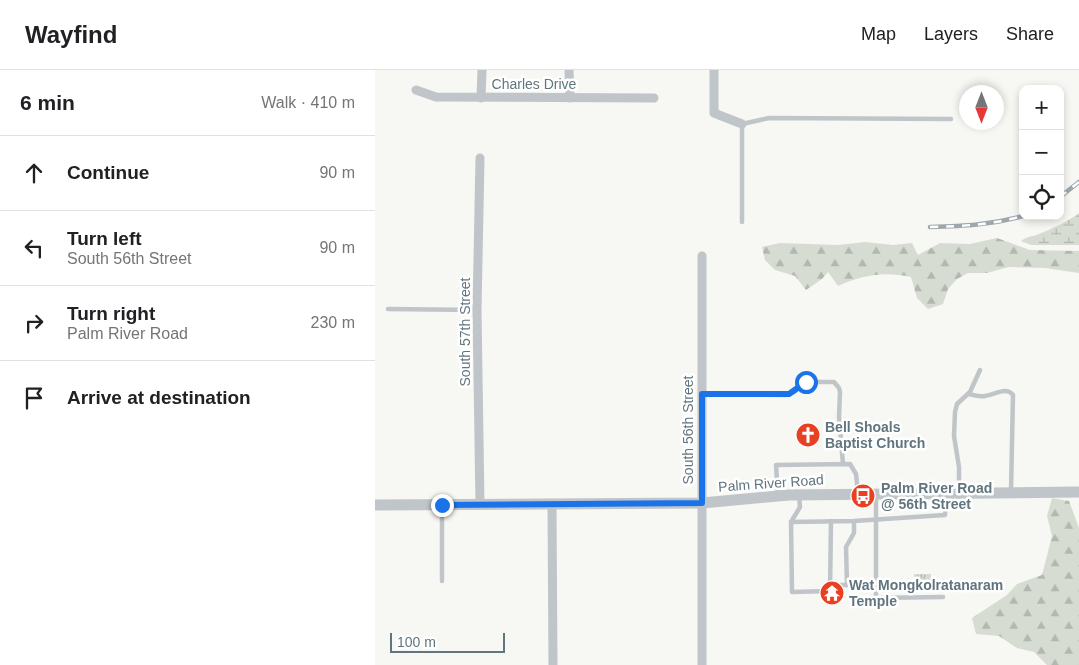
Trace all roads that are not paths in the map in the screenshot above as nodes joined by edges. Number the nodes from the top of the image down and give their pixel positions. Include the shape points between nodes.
1 (482, 70) edge
2 (569, 70) edge
3 (714, 70) edge
4 (415, 90) dead end
5 (481, 98) junction
6 (570, 98) junction
7 (654, 98) dead end
8 (951, 119) dead end
9 (742, 124) junction
10 (480, 158) dead end
11 (742, 222) dead end
12 (702, 256) dead end
13 (388, 309) dead end
14 (477, 310) junction
15 (980, 370) dead end
16 (702, 394) junction
17 (968, 394) junction
18 (843, 464) junction
19 (1079, 492) edge
20 (946, 493) junction
21 (959, 493) junction
22 (1011, 493) junction
23 (799, 494) junction
24 (858, 494) junction
25 (876, 494) junction
26 (777, 496) junction
27 (702, 503) junction
28 (375, 505) edge
29 (442, 505) junction
30 (480, 505) junction
31 (552, 505) junction
32 (876, 519) junction
33 (831, 521) junction
34 (854, 521) junction
35 (791, 522) junction
36 (442, 581) dead end
37 (830, 585) junction
38 (847, 585) junction
39 (875, 585) junction
40 (943, 597) dead end
41 (553, 665) edge
42 (702, 665) edge

1 - 5 street
2 - 6 street
3 - 9 street via 714,113
4 - 5 street, Charles Drive via 435,97
5 - 6 street, Charles Drive
6 - 7 street, Charles Drive
8 - 9 lane via 769,118
9 - 11 lane
10 - 14 street, South 57th Street
12 - 16 street, South 56th Street
13 - 14 lane
14 - 30 street, South 57th Street
15 - 17 lane
16 - 18 lane via 785,395 806,382 834,382 840,392
16 - 27 street, South 56th Street
17 - 21 lane via 957,404 954,423
17 - 22 lane via 985,396 1007,390 1013,395
18 - 24 lane via 850,464 856,474
18 - 26 lane via 776,466
19 - 22 street, Palm River Road
20 - 21 street, Palm River Road
20 - 25 street, Palm River Road
20 - 32 lane via 945,515
21 - 22 street, Palm River Road
23 - 24 street, Palm River Road
23 - 26 street, Palm River Road
23 - 35 lane via 800,507
24 - 25 street, Palm River Road
25 - 32 lane
26 - 27 street, Palm River Road
27 - 31 street, Palm River Road
27 - 42 street, South 56th Street
28 - 29 street, Palm River Road
29 - 30 street, Palm River Road
29 - 36 lane
30 - 31 street, Palm River Road
31 - 41 street
32 - 34 lane
32 - 39 lane
33 - 34 lane
33 - 35 lane
33 - 37 lane
34 - 38 lane via 854,533 846,547
35 - 37 lane via 792,592 830,591
37 - 38 lane
38 - 39 lane
39 - 40 lane via 875,598

